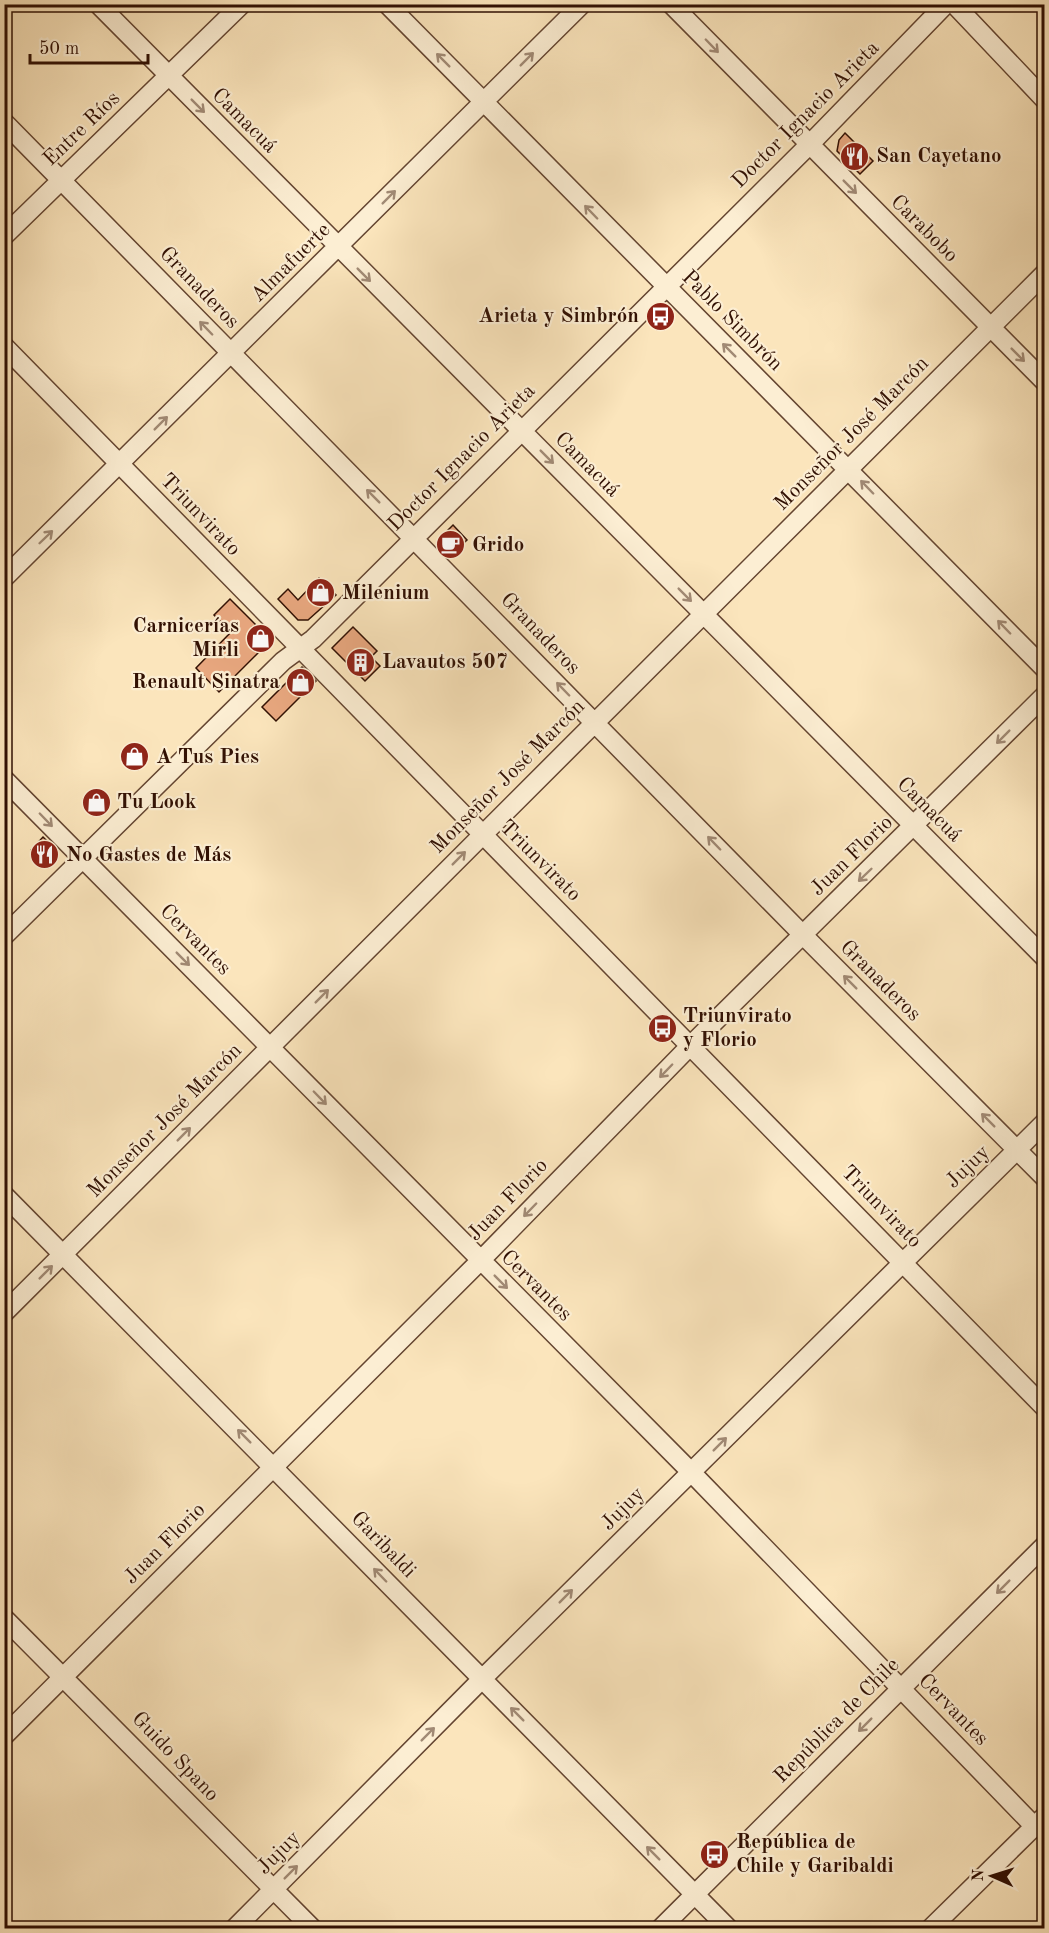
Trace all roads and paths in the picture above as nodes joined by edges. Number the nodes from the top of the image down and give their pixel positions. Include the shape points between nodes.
1 (98, 4) edge
2 (242, 4) edge
3 (387, 4) edge
4 (582, 4) edge
5 (671, 4) edge
6 (946, 4) edge
7 (954, 4) edge
8 (168, 76) junction
9 (1044, 99) edge
10 (484, 102) junction
11 (4, 122) edge
12 (809, 146) junction
13 (61, 180) junction
14 (4, 236) edge
15 (338, 248) junction
16 (1044, 274) edge
17 (666, 287) junction
18 (991, 328) junction
19 (4, 346) edge
20 (231, 353) junction
21 (1044, 381) edge
22 (521, 431) junction
23 (120, 465) junction
24 (849, 469) junction
25 (414, 537) junction
26 (4, 578) edge
27 (704, 614) junction
28 (298, 649) junction
29 (1044, 668) edge
30 (1044, 696) edge
31 (596, 723) junction
32 (4, 779) edge
33 (914, 828) junction
34 (482, 834) junction
35 (82, 858) junction
36 (803, 935) junction
37 (4, 936) edge
38 (1044, 957) edge
39 (692, 1045) junction
40 (270, 1047) junction
41 (1044, 1123) edge
42 (1018, 1150) junction
43 (1044, 1176) edge
44 (4, 1195) edge
45 (64, 1254) junction
46 (480, 1261) junction
47 (903, 1262) junction
48 (4, 1313) edge
49 (1044, 1407) edge
50 (274, 1466) junction
51 (691, 1473) junction
52 (1044, 1546) edge
53 (4, 1618) edge
54 (64, 1676) junction
55 (482, 1679) junction
56 (901, 1689) junction
57 (4, 1736) edge
58 (1040, 1822) edge
59 (274, 1889) junction
60 (694, 1895) junction
61 (235, 1929) edge
62 (312, 1929) edge
63 (661, 1929) edge
64 (728, 1929) edge
65 (932, 1929) edge

1 - 8 street, Camacuá
2 - 8 street, Entre Ríos
10 -> 3 street, Pablo Simbrón
10 -> 4 street, Almafuerte
5 -> 12 street, Carabobo
6 - 12 street, Doctor Ignacio Arieta
7 - 9 street
8 - 13 street, Entre Ríos
8 -> 15 street, Camacuá
15 -> 10 street, Almafuerte
17 -> 10 street, Pablo Simbrón
11 - 13 street, Granaderos
12 - 17 street, Doctor Ignacio Arieta
12 -> 18 street, Carabobo
13 - 14 street, Entre Ríos
20 -> 13 street, Granaderos
15 - 20 street, Almafuerte
15 -> 22 street, Camacuá
16 - 18 street, Monseñor José Marcón
17 - 22 street, Doctor Ignacio Arieta
24 -> 17 street, Pablo Simbrón
18 -> 21 street, Carabobo
18 - 24 street, Monseñor José Marcón
19 - 23 street, Triunvirato
23 -> 20 street, Almafuerte
25 -> 20 street, Granaderos
22 - 25 street, Doctor Ignacio Arieta
22 -> 27 street, Camacuá
26 -> 23 street, Almafuerte
23 - 28 street, Triunvirato
24 - 27 street, Monseñor José Marcón
29 -> 24 street, Pablo Simbrón
25 - 28 street, Doctor Ignacio Arieta via 313,639
31 -> 25 street, Granaderos
27 - 31 street, Monseñor José Marcón
27 - 33 street, Camacuá
28 - 34 street, Triunvirato
28 - 35 street, Doctor Ignacio Arieta
30 -> 33 street, Juan Florio
31 - 34 street, Monseñor José Marcón
36 -> 31 street, Granaderos
32 -> 35 street, Cervantes
33 -> 36 street, Juan Florio
33 - 38 street, Camacuá
34 - 39 street, Triunvirato
40 -> 34 street, Monseñor José Marcón
35 - 37 street, Doctor Ignacio Arieta
35 -> 40 street, Cervantes
36 - 39 street, Juan Florio
42 -> 36 street, Granaderos
39 -> 46 street, Juan Florio
39 - 47 street, Triunvirato
45 -> 40 street, Monseñor José Marcón
40 -> 46 street, Cervantes
41 - 42 street, Jujuy
42 - 43 street, Granaderos
42 - 47 street, Jujuy
44 - 45 street, Garibaldi
48 -> 45 street, Monseñor José Marcón
50 -> 45 street, Garibaldi
46 - 50 street, Juan Florio
46 -> 51 street, Cervantes
47 - 49 street, Triunvirato
51 -> 47 street, Jujuy
50 - 54 street, Juan Florio
55 -> 50 street, Garibaldi
55 -> 51 street, Jujuy
51 - 56 street, Cervantes
52 -> 56 street, República de Chile
53 - 54 street, Guido Spano
54 - 57 street, Juan Florio
54 - 59 street, Guido Spano
59 -> 55 street, Jujuy
60 -> 55 street, Garibaldi
56 - 58 street, Cervantes
56 -> 60 street, República de Chile
58 - 65 street
59 - 61 street, Jujuy
59 - 62 street, Guido Spano
60 - 63 street, República de Chile
60 - 64 street, Garibaldi

